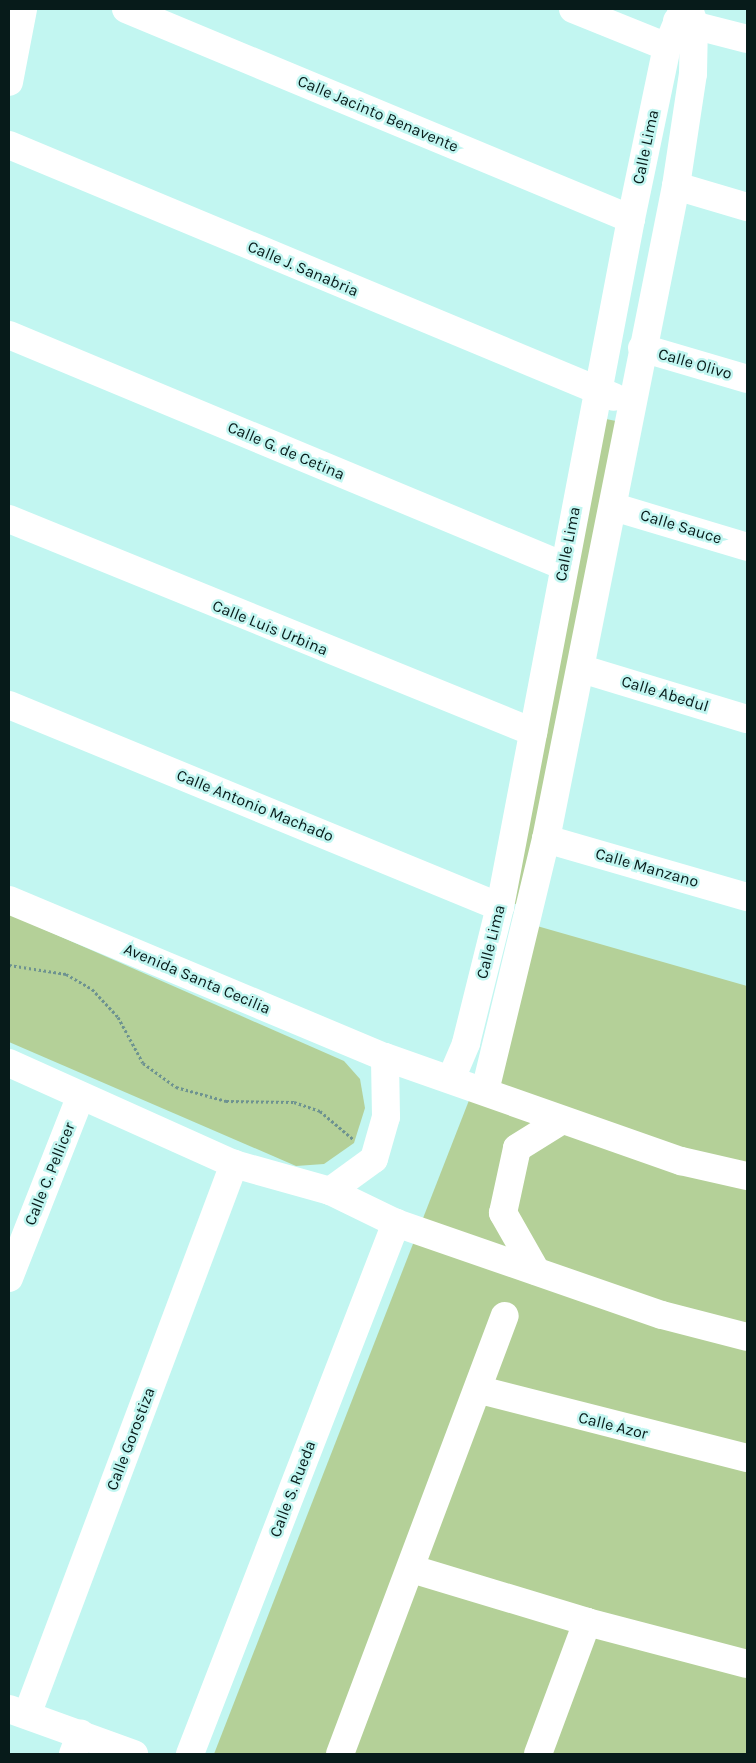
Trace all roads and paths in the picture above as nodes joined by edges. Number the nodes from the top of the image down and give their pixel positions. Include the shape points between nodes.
1 (23, 9) edge
2 (126, 9) edge
3 (573, 9) edge
4 (686, 15) edge
5 (747, 39) edge
6 (667, 47) junction
7 (9, 82) edge
8 (9, 145) edge
9 (676, 186) junction
10 (747, 207) edge
11 (631, 219) junction
12 (9, 335) edge
13 (642, 348) junction
14 (747, 379) edge
15 (597, 392) junction
16 (632, 402) junction
17 (614, 506) junction
18 (9, 519) edge
19 (747, 547) edge
20 (564, 566) junction
21 (582, 669) junction
22 (9, 705) edge
23 (747, 718) edge
24 (533, 732) junction
25 (546, 839) junction
26 (747, 897) edge
27 (9, 900) edge
28 (500, 907) junction
29 (9, 965) edge
30 (385, 1057) junction
31 (9, 1063) edge
32 (451, 1079) junction
33 (485, 1091) junction
34 (80, 1098) junction
35 (562, 1120) junction
36 (374, 1159) junction
37 (234, 1164) junction
38 (747, 1176) edge
39 (330, 1191) junction
40 (396, 1222) junction
41 (536, 1271) junction
42 (9, 1278) edge
43 (505, 1316) dead end
44 (747, 1337) edge
45 (480, 1390) junction
46 (747, 1458) edge
47 (412, 1569) junction
48 (587, 1622) junction
49 (747, 1664) edge
50 (18, 1712) edge
51 (77, 1744) edge
52 (134, 1754) edge
53 (190, 1754) edge
54 (340, 1754) edge
55 (538, 1754) edge

1 - 7 street
2 - 11 street, Calle Jacinto Benavente
3 - 6 street
4 - 5 street
4 - 6 street, Calle Lima
4 - 9 street, Calle Lima via 693,74
6 - 11 street, Calle Lima
8 - 15 street, Calle J. Sanabria
9 - 10 street
9 - 13 street, Calle Lima
11 - 15 street, Calle Lima
12 - 20 street, Calle G. de Cetina
13 - 14 street, Calle Olivo
13 - 16 street, Calle Lima
15 - 16 street, Calle J. Sanabria
15 - 20 street, Calle Lima
16 - 17 street, Calle Lima
17 - 19 street, Calle Sauce
17 - 21 street, Calle Lima
18 - 24 street, Calle Luis Urbina
20 - 24 street, Calle Lima
21 - 23 street, Calle Abedul
21 - 25 street, Calle Lima
22 - 28 street, Calle Antonio Machado
24 - 28 street, Calle Lima
25 - 26 street, Calle Manzano
25 - 33 street, Calle Lima
27 - 30 street, Avenida Santa Cecilia
28 - 32 street, Calle Lima via 466,1043
29 - 36 path via 66,974 92,989 118,1016 143,1063 176,1087 226,1101 265,1098 320,1111
30 - 32 street, Avenida Santa Cecilia
30 - 36 street via 386,1117
31 - 34 street
32 - 33 street, Avenida Santa Cecilia
33 - 35 street, Avenida Santa Cecilia
34 - 37 street
34 - 42 street, Calle C. Pellicer
35 - 38 street, Avenida Santa Cecilia via 681,1161
35 - 41 street via 517,1148 503,1213
36 - 39 street
37 - 39 street
37 - 50 street, Calle Gorostiza
39 - 40 street
40 - 41 street
40 - 53 street, Calle S. Rueda
41 - 44 street via 662,1315
43 - 45 street
45 - 46 street, Calle Azor
45 - 47 street
47 - 48 street
47 - 54 street
48 - 49 street
48 - 55 street
50 - 51 street
51 - 52 street

